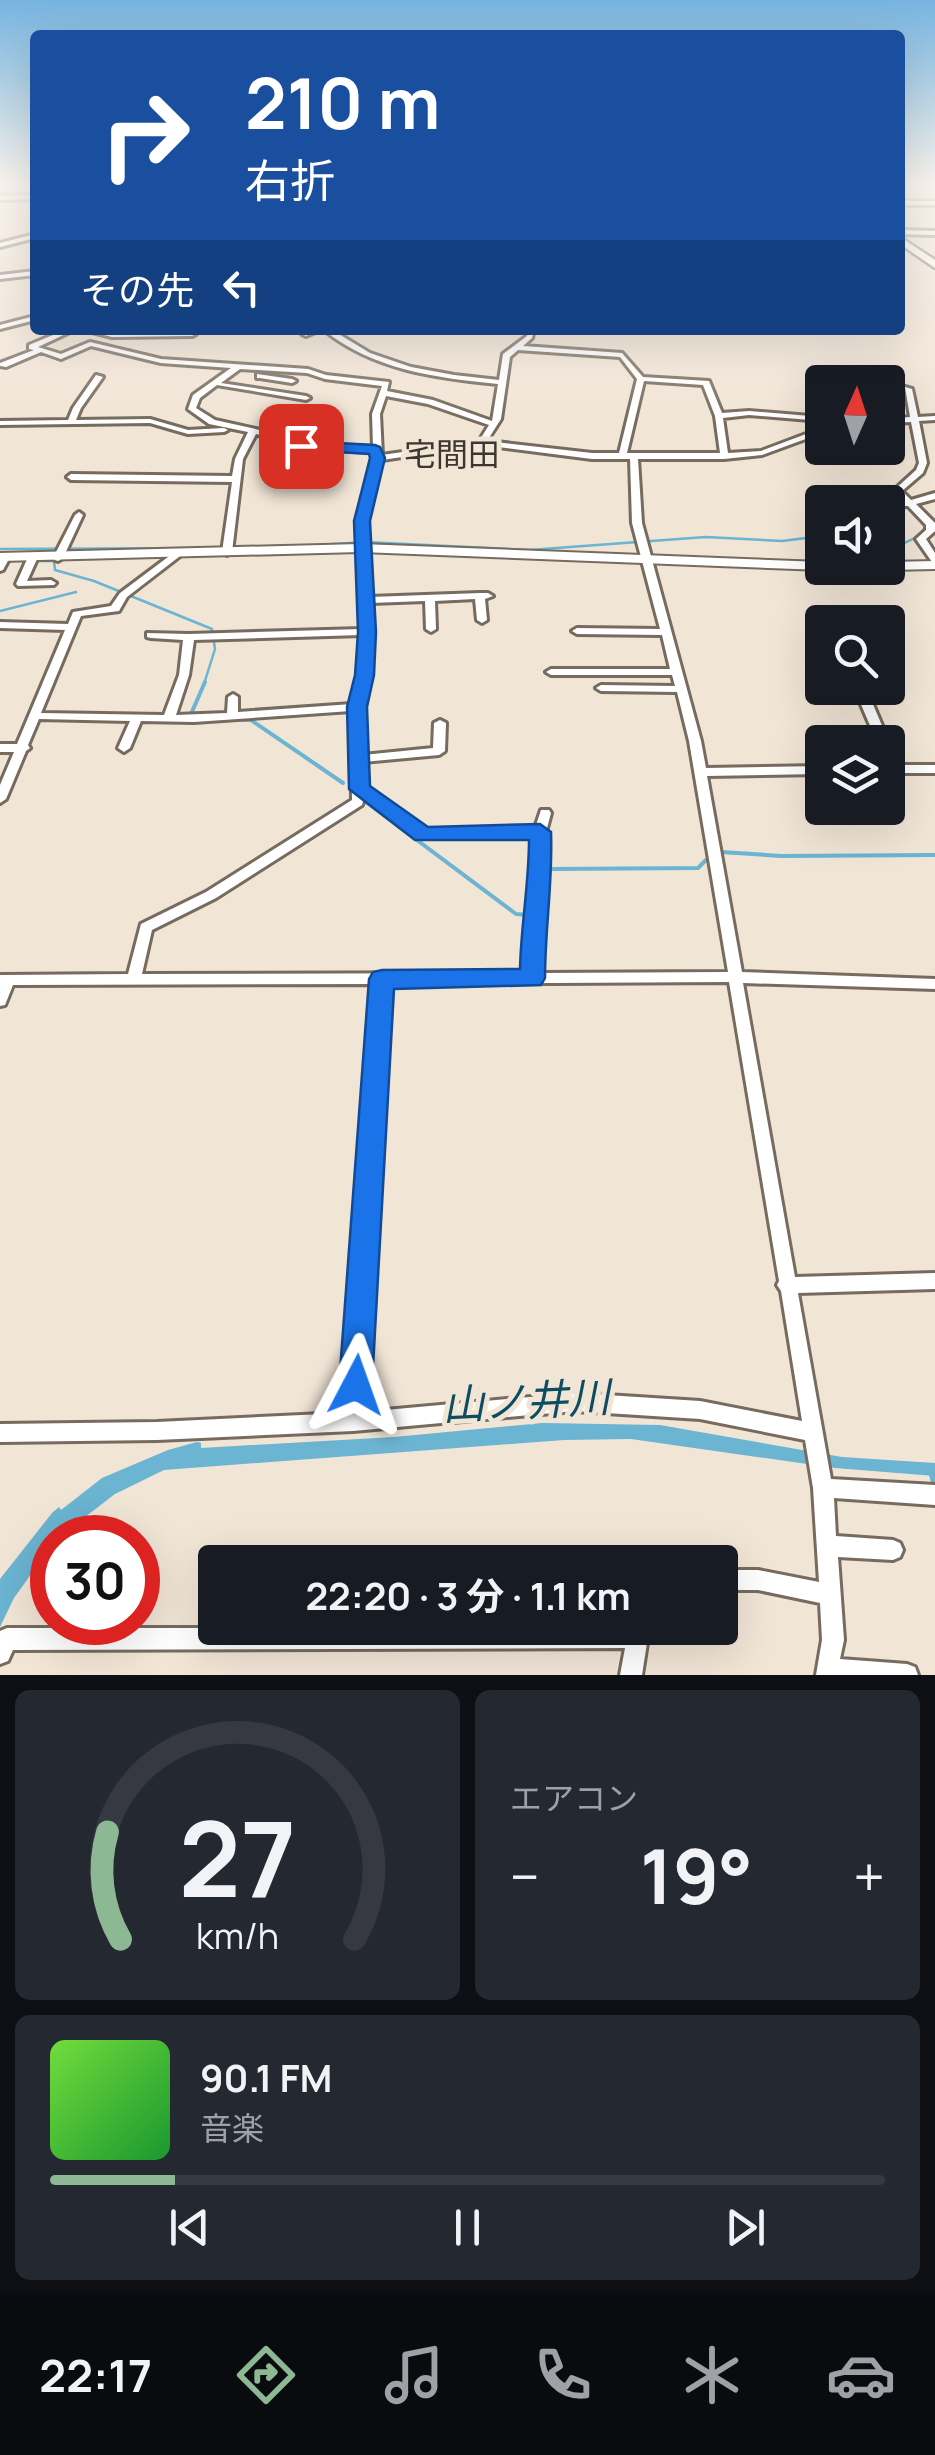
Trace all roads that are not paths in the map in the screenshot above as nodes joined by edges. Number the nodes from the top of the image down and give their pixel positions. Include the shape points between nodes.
1 (30, 274) edge
2 (0, 277) edge
3 (30, 319) edge
4 (0, 327) edge
5 (60, 335) edge
6 (333, 335) edge
7 (530, 335) edge
8 (516, 348) junction
9 (40, 350) junction
10 (186, 351) dead end
11 (210, 364) junction
12 (2, 365) edge
13 (236, 369) junction
14 (99, 376) dead end
15 (641, 378) junction
16 (292, 381) dead end
17 (501, 382) junction
18 (221, 385) dead end
19 (908, 389) dead end
20 (385, 393) junction
21 (306, 398) dead end
22 (719, 416) junction
23 (805, 418) edge
24 (925, 421) edge
25 (71, 423) junction
26 (0, 424) edge
27 (494, 424) junction
28 (230, 426) junction
29 (253, 431) junction
30 (188, 432) junction
31 (805, 435) edge
32 (482, 443) junction
33 (184, 449) dead end
34 (376, 454) junction
35 (724, 456) junction
36 (628, 457) junction
37 (71, 478) dead end
38 (236, 479) junction
39 (935, 496) edge
40 (906, 504) junction
41 (79, 516) dead end
42 (361, 544) junction
43 (228, 552) junction
44 (178, 553) junction
45 (32, 558) junction
46 (58, 558) junction
47 (648, 560) junction
48 (2, 561) edge
49 (935, 563) edge
50 (805, 565) edge
51 (905, 565) edge
52 (51, 583) dead end
53 (430, 597) junction
54 (367, 600) junction
55 (485, 616) dead end
56 (0, 625) edge
57 (72, 626) junction
58 (432, 628) dead end
59 (367, 632) junction
60 (577, 632) dead end
61 (664, 632) junction
62 (151, 635) dead end
63 (189, 637) junction
64 (619, 656) dead end
65 (559, 668) dead end
66 (622, 672) junction
67 (674, 672) junction
68 (601, 688) dead end
69 (680, 689) junction
70 (233, 697) dead end
71 (357, 707) junction
72 (35, 716) junction
73 (137, 716) junction
74 (232, 717) junction
75 (169, 718) junction
76 (440, 723) dead end
77 (0, 748) edge
78 (24, 748) junction
79 (124, 748) dead end
80 (358, 759) junction
81 (905, 769) edge
82 (935, 769) edge
83 (805, 770) edge
84 (700, 772) junction
85 (360, 789) junction
86 (0, 799) edge
87 (545, 813) dead end
88 (540, 832) junction
89 (735, 977) junction
90 (532, 978) junction
91 (382, 979) junction
92 (4, 980) edge
93 (134, 980) junction
94 (935, 984) edge
95 (0, 1001) edge
96 (935, 1281) edge
97 (786, 1285) junction
98 (353, 1422) junction
99 (811, 1432) junction
100 (0, 1433) edge
101 (823, 1488) junction
102 (935, 1495) edge
103 (827, 1546) junction
104 (893, 1550) dead end
105 (738, 1580) edge
106 (831, 1596) junction
107 (198, 1636) edge
108 (639, 1645) edge
109 (0, 1653) edge
110 (829, 1672) edge
111 (632, 1675) edge
112 (908, 1675) edge

1 - 2 street
3 - 4 street
5 - 9 street via 32,347
6 - 17 street via 404,370
7 - 8 street
8 - 15 street via 622,354
8 - 17 street via 506,356
9 - 11 street via 62,357 90,344 160,362
9 - 12 street
10 - 11 street via 213,358
11 - 13 street
13 - 16 street
13 - 20 street via 308,371 386,384
13 - 28 street via 196,396 192,409
14 - 25 street
15 - 22 street via 706,383
15 - 36 street
17 - 27 street
18 - 21 street
19 - 24 street
20 - 27 street
20 - 34 street via 376,414
22 - 23 street
22 - 35 street
24 - 40 street via 920,471 897,492
25 - 26 street
25 - 30 street via 150,421
27 - 32 street
28 - 29 street
28 - 30 street
29 - 34 street via 308,448
29 - 38 street
30 - 33 street
31 - 35 street via 762,453
32 - 34 street
32 - 36 street
34 - 42 street
35 - 36 street
36 - 47 street
37 - 38 street
38 - 43 street
39 - 40 street
40 - 49 street via 931,524 920,539
41 - 46 street
42 - 43 street
42 - 47 street
42 - 54 street
43 - 44 street
44 - 46 street
44 - 57 street via 123,595 115,609 78,614
45 - 46 street
45 - 48 street
45 - 52 street via 20,584
47 - 50 street
47 - 61 street
49 - 51 street
53 - 54 street
53 - 55 street via 484,596
53 - 58 street
54 - 59 street
56 - 57 street
57 - 72 street
59 - 63 street
59 - 71 street
60 - 61 street
61 - 67 street
62 - 63 street
63 - 75 street
64 - 66 street
65 - 66 street
66 - 67 street
67 - 69 street
68 - 69 street
69 - 84 street
70 - 74 street
71 - 74 street
71 - 80 street
72 - 73 street
72 - 78 street
73 - 75 street
73 - 79 street
74 - 75 street
76 - 80 street via 440,751
77 - 78 street
78 - 86 street
80 - 85 street
81 - 82 street
83 - 84 street
84 - 89 street
85 - 88 street via 423,834
85 - 93 street via 358,802 211,895 146,927
87 - 88 street
88 - 90 street
89 - 90 street
89 - 94 street
89 - 97 street
90 - 91 street
91 - 93 street
91 - 98 street
92 - 93 street
92 - 95 street
96 - 97 street
97 - 99 street
98 - 99 street via 574,1402 700,1410
98 - 100 street
99 - 101 street
101 - 102 street
101 - 103 street
103 - 104 street
103 - 106 street
105 - 106 street
106 - 110 street
107 - 109 street via 8,1638
108 - 111 street
110 - 112 street

